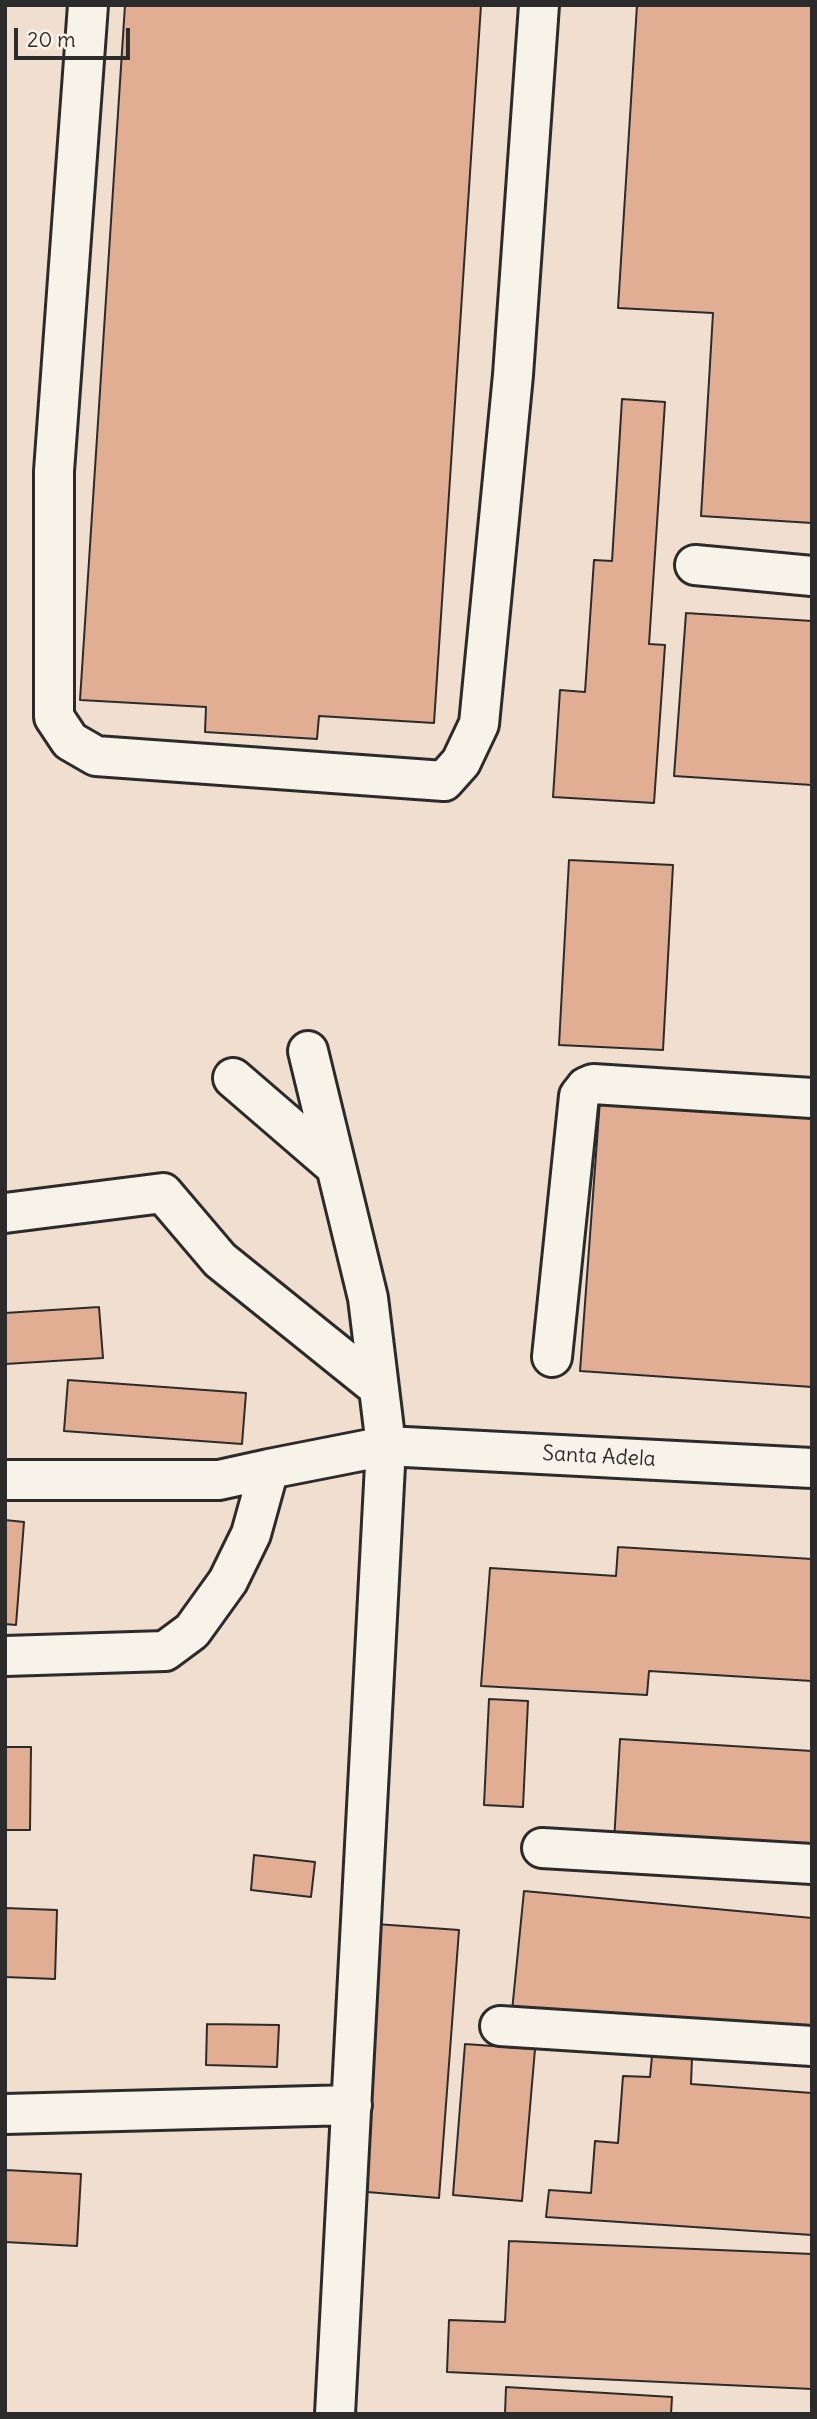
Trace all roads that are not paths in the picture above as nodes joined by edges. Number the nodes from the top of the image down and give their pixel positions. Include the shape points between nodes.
1 (88, 5) edge
2 (539, 5) edge
3 (695, 565) dead end
4 (812, 576) edge
5 (308, 1051) dead end
6 (233, 1078) dead end
7 (812, 1098) edge
8 (335, 1167) junction
9 (5, 1213) edge
10 (552, 1357) dead end
11 (379, 1388) junction
12 (386, 1446) junction
13 (812, 1468) edge
14 (269, 1469) junction
15 (5, 1480) edge
16 (5, 1656) edge
17 (542, 1848) dead end
18 (812, 1864) edge
19 (500, 2026) dead end
20 (812, 2046) edge
21 (352, 2105) junction
22 (5, 2113) edge
23 (335, 2414) edge

1 - 2 street via 54,471 54,717 70,741 96,756 444,781 461,762 480,724 513,375
3 - 4 street
5 - 8 street
6 - 8 street
7 - 10 street via 586,1087 579,1097
8 - 11 street via 368,1298
9 - 11 street via 163,1193 220,1260
11 - 12 street
12 - 13 street, Santa Adela
12 - 14 street, Santa Adela
12 - 21 street
14 - 15 street, Santa Adela via 219,1480
14 - 16 street via 251,1534 228,1581 192,1631 165,1651
17 - 18 street
19 - 20 street
21 - 22 street
21 - 23 street

